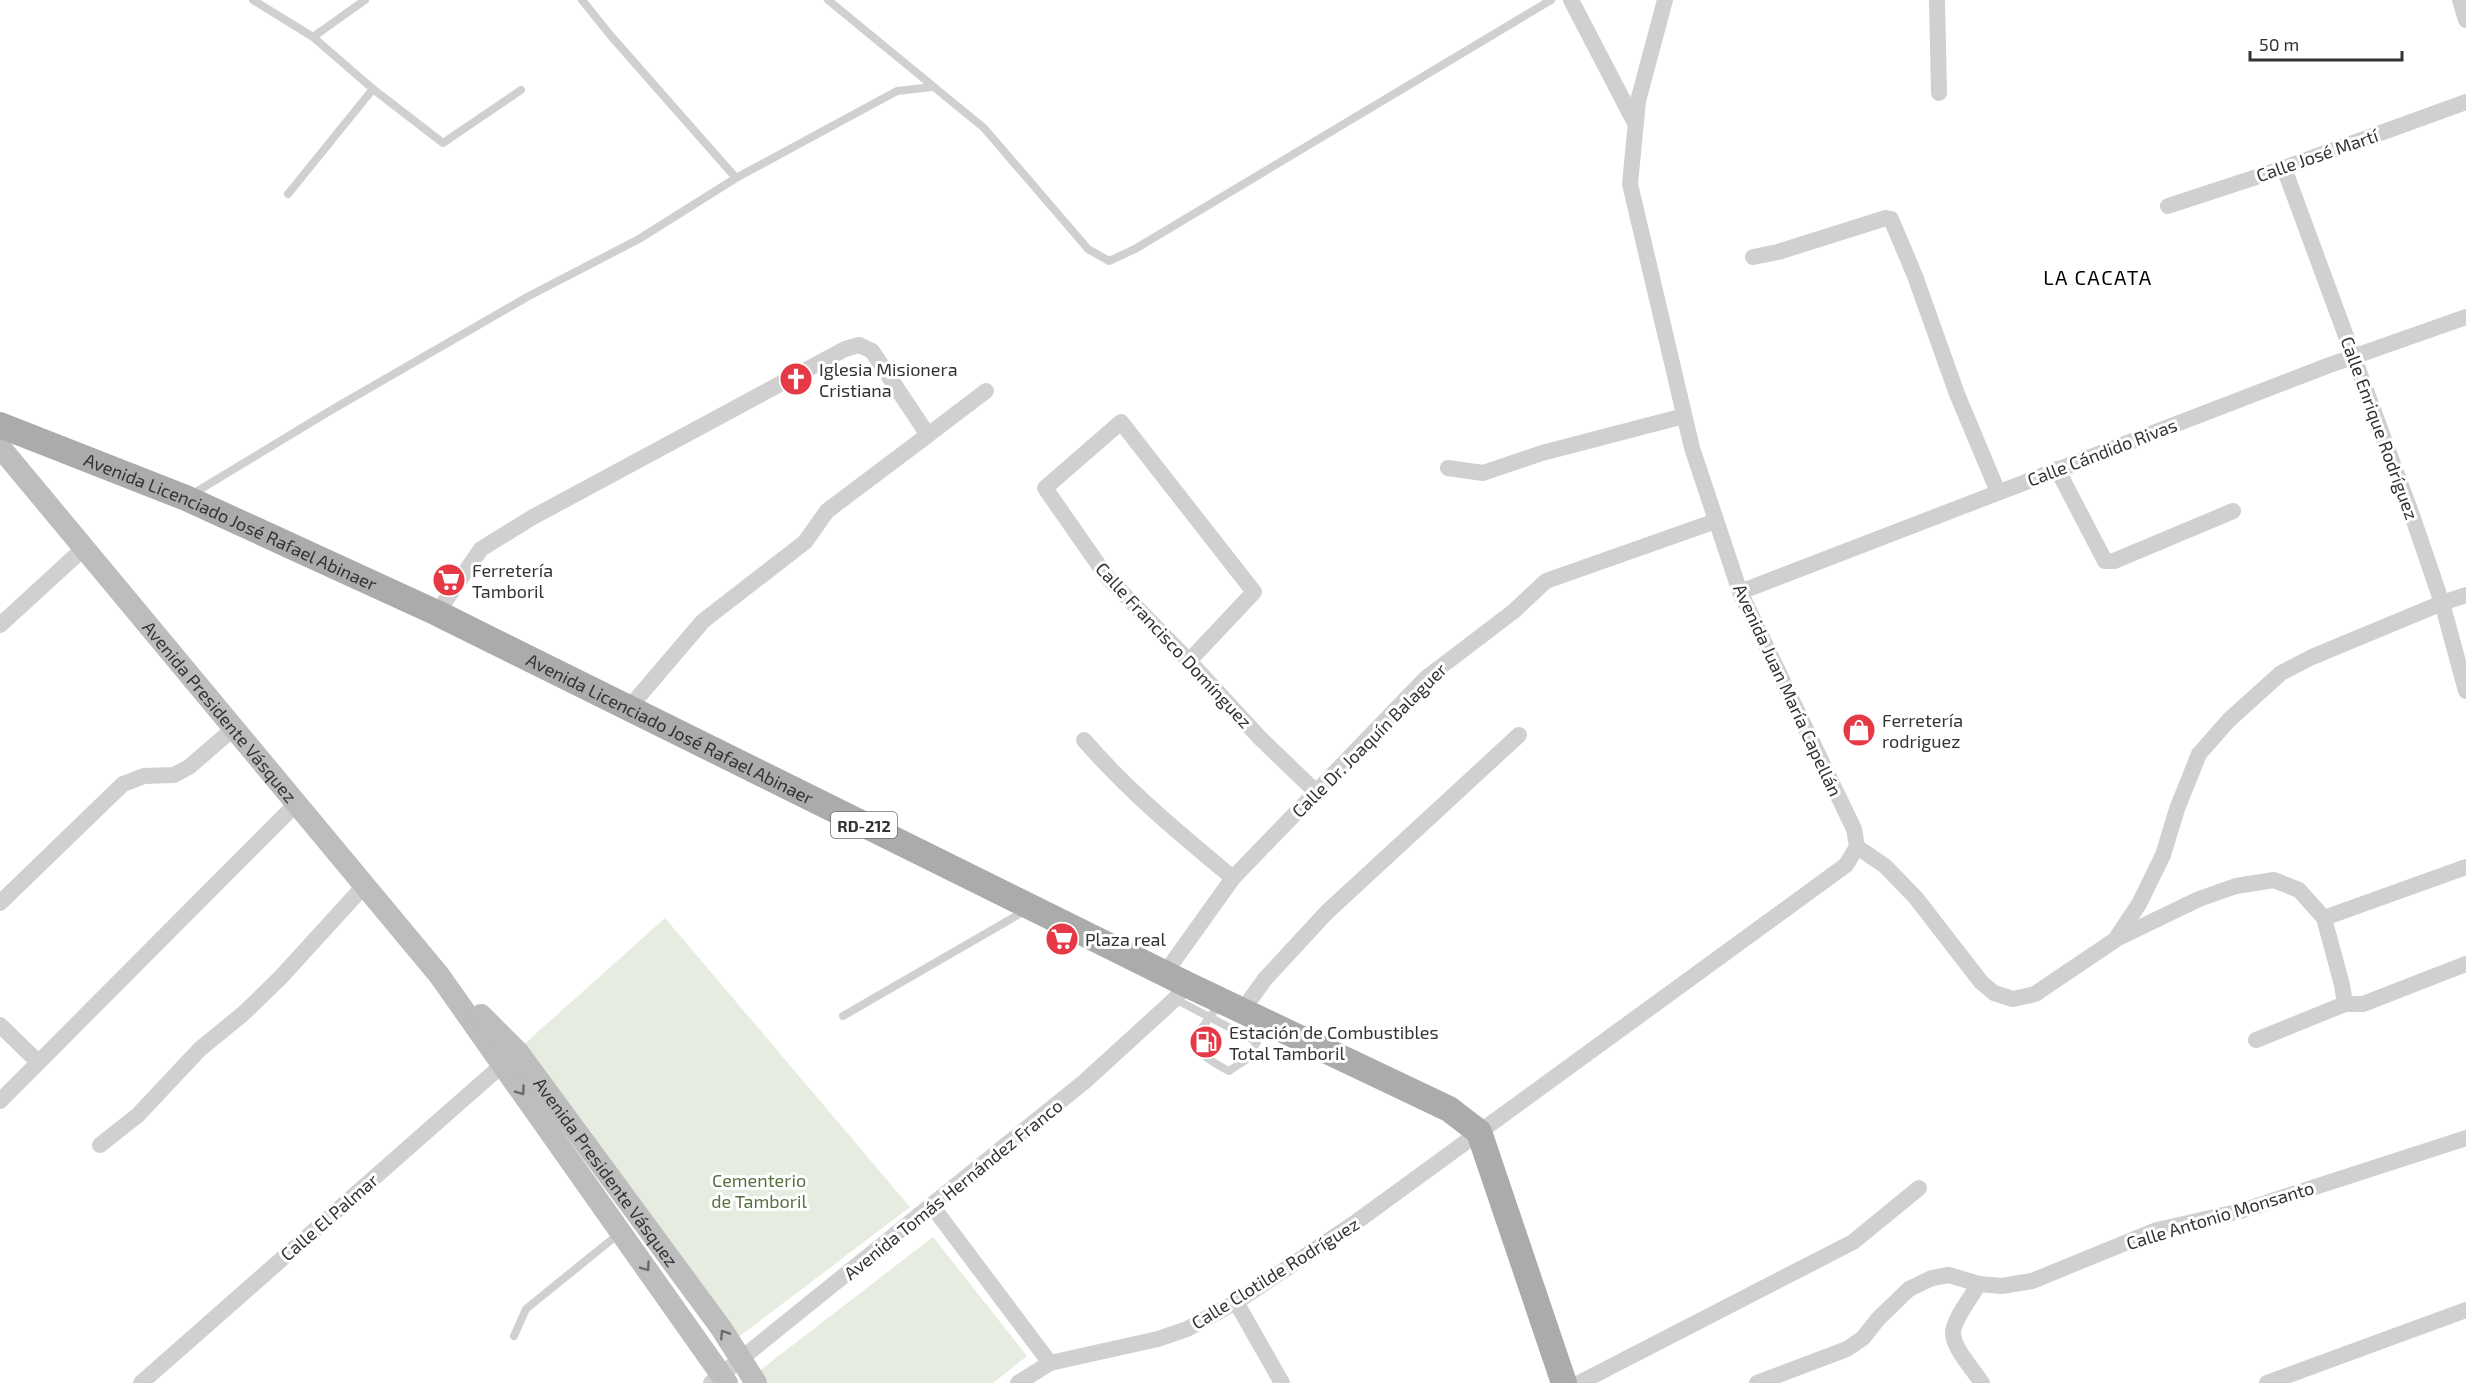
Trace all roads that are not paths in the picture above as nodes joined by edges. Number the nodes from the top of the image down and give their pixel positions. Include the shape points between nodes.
1 (253, 0) edge
2 (365, 0) edge
3 (582, 0) edge
4 (828, 0) edge
5 (1551, 0) edge
6 (1571, 0) edge
7 (1665, 0) edge
8 (1936, 0) edge
9 (2460, 0) edge
10 (2466, 20) edge
11 (313, 37) junction
12 (932, 87) junction
13 (373, 89) junction
14 (521, 90) dead end
15 (1939, 93) dead end
16 (2466, 102) edge
17 (1635, 123) junction
18 (2284, 168) junction
19 (736, 178) junction
20 (288, 194) dead end
21 (2168, 206) dead end
22 (1753, 257) dead end
23 (2466, 317) edge
24 (2353, 356) junction
25 (986, 391) dead end
26 (1684, 416) junction
27 (0, 425) edge
28 (928, 435) junction
29 (0, 447) edge
30 (1449, 468) dead end
31 (2057, 469) junction
32 (1998, 492) junction
33 (186, 498) junction
34 (2233, 511) dead end
35 (1716, 521) junction
36 (83, 549) junction
37 (1740, 592) junction
38 (2466, 595) edge
39 (2442, 603) junction
40 (437, 613) junction
41 (0, 626) edge
42 (1190, 661) junction
43 (2466, 691) edge
44 (628, 709) junction
45 (233, 729) junction
46 (1520, 735) dead end
47 (1084, 740) dead end
48 (1315, 790) junction
49 (296, 804) junction
50 (1857, 847) junction
51 (2466, 867) edge
52 (1233, 878) junction
53 (364, 886) junction
54 (0, 903) edge
55 (1030, 907) junction
56 (2324, 918) junction
57 (2115, 940) junction
58 (2466, 964) edge
59 (1175, 986) junction
60 (2344, 1004) junction
61 (1225, 1010) junction
62 (843, 1016) dead end
63 (0, 1025) edge
64 (1262, 1032) junction
65 (2256, 1040) dead end
66 (510, 1058) junction
67 (38, 1062) junction
68 (0, 1101) edge
69 (1479, 1132) junction
70 (2466, 1138) edge
71 (100, 1145) dead end
72 (1919, 1188) dead end
73 (932, 1206) junction
74 (621, 1232) junction
75 (1979, 1284) junction
76 (1236, 1302) junction
77 (2466, 1310) edge
78 (514, 1336) dead end
79 (741, 1360) junction
80 (1050, 1363) junction
81 (720, 1380) edge
82 (141, 1383) edge
83 (756, 1383) edge
84 (1018, 1383) edge
85 (1282, 1383) edge
86 (1564, 1383) edge
87 (1579, 1383) edge
88 (1757, 1383) edge
89 (1982, 1383) edge
90 (2267, 1383) edge

1 - 11 lane
2 - 11 lane
3 - 19 lane
4 - 12 lane
5 - 12 lane via 1109,261 1088,249 984,128
6 - 17 street
7 - 17 street, Avenida Juan María Capellán
8 - 15 street
9 - 10 street
11 - 13 lane
12 - 19 lane via 897,91
13 - 14 lane via 443,143
13 - 20 lane
16 - 18 street, Calle José Martí
17 - 26 street, Avenida Juan María Capellán via 1630,184
18 - 21 street, Calle José Martí
18 - 24 street, Calle Enrique Rodríguez
19 - 33 lane via 639,239 529,296
22 - 32 street via 1891,219
23 - 24 street, Calle Cándido Rivas
24 - 31 street, Calle Cándido Rivas
24 - 39 street, Calle Enrique Rodríguez
25 - 28 street
26 - 30 street via 1542,453 1484,473
26 - 35 street, Avenida Juan María Capellán
27 - 33 main road, Avenida Licenciado José Rafael Abinaer / RD-212
28 - 40 street via 872,351 859,345 845,349 533,517 482,549
28 - 44 street via 827,511 805,542 703,621
29 - 36 street, Avenida Presidente Vásquez
31 - 32 street, Calle Cándido Rivas
31 - 34 street via 2105,561 2115,561
32 - 37 street, Calle Cándido Rivas
33 - 40 main road, Avenida Licenciado José Rafael Abinaer / RD-212
35 - 37 street, Avenida Juan María Capellán
35 - 48 street, Calle Dr. Joaquín Balaguer via 1546,581 1514,611 1426,678
36 - 41 street
36 - 45 street, Avenida Presidente Vásquez
37 - 50 street, Avenida Juan María Capellán via 1854,829
38 - 39 street
39 - 43 street, Calle Enrique Rodríguez
39 - 57 street via 2281,673 2229,720 2199,754 2163,855 2139,904
40 - 44 main road, Avenida Licenciado José Rafael Abinaer / RD-212
42 - 42 street, Calle Francisco Domínguez via 1254,592 1121,422 1045,488 1107,576
42 - 48 street, Calle Francisco Domínguez via 1260,738
44 - 55 main road, Avenida Licenciado José Rafael Abinaer / RD-212
45 - 49 street, Avenida Presidente Vásquez
45 - 54 street via 174,775 144,776 123,784
46 - 61 street via 1327,912 1264,979
47 - 52 street via 1143,802
48 - 52 street, Calle Dr. Joaquín Balaguer
49 - 53 street, Avenida Presidente Vásquez
49 - 67 street
50 - 57 street via 1885,866 1916,898 1974,974 1994,993 2013,999 2035,994
50 - 69 street via 1846,865
51 - 56 street
52 - 59 street, Calle Dr. Joaquín Balaguer
53 - 66 street, Avenida Presidente Vásquez
53 - 71 street via 281,977 200,1050 138,1115
55 - 59 main road, Avenida Licenciado José Rafael Abinaer / RD-212
55 - 62 lane
56 - 57 street via 2299,890 2274,880 2236,886 2199,899
56 - 60 street
58 - 60 street via 2363,1004
59 - 61 main road, Avenida Licenciado José Rafael Abinaer / RD-212
59 - 73 street, Avenida Tomás Hernández Franco via 1084,1082
60 - 65 street
61 - 64 main road, Avenida Licenciado José Rafael Abinaer / RD-212
61 - 64 lane via 1199,1031 1195,1041 1197,1048 1213,1062 1229,1071 1247,1059
63 - 67 street
64 - 69 main road, Avenida Licenciado José Rafael Abinaer / RD-212 via 1449,1109
66 -> 74 street, Avenida Presidente Vásquez
79 -> 66 street, Avenida Presidente Vásquez via 714,1318
66 - 82 street, Calle El Palmar
67 - 68 street
69 - 76 street, Calle Clotilde Rodríguez via 1353,1225
69 - 86 main road
70 - 75 street, Calle Antonio Monsanto via 2241,1211 2157,1230 2031,1281 2002,1286
72 - 87 street via 1853,1242
73 - 79 street, Avenida Tomás Hernández Franco
73 - 80 street
74 - 78 lane via 526,1309
74 -> 81 street, Avenida Presidente Vásquez
75 - 88 street, Calle Antonio Monsanto via 1949,1275 1932,1278 1910,1290 1847,1349
75 - 89 street via 1953,1333 1958,1348
76 - 80 street, Calle Clotilde Rodríguez via 1163,1338
76 - 85 street
77 - 90 street
79 - 81 street, Avenida Tomás Hernández Franco
79 - 83 street, Avenida Presidente Vásquez
80 - 84 street, Calle Clotilde Rodríguez

